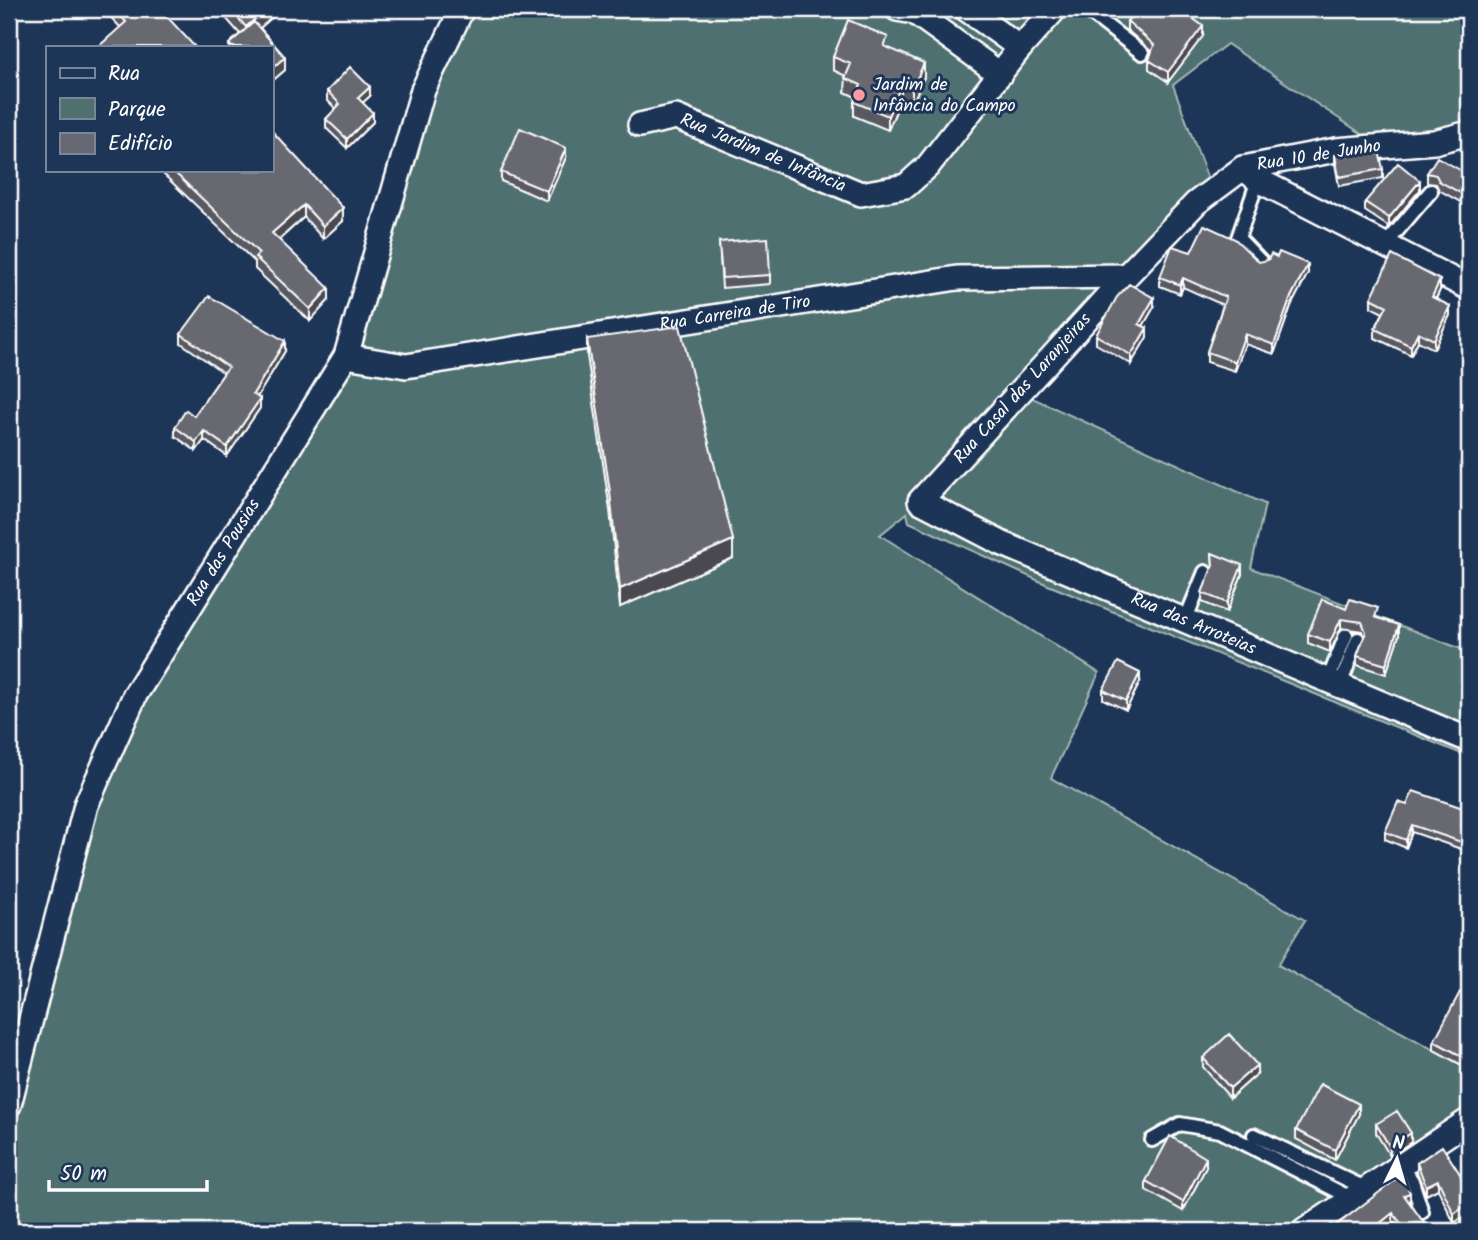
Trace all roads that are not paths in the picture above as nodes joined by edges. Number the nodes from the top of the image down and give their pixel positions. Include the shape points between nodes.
1 (462, 9) edge
2 (897, 9) edge
3 (966, 9) edge
4 (1055, 9) edge
5 (1085, 9) edge
6 (1020, 48) junction
7 (1142, 53) dead end
8 (1000, 74) junction
9 (640, 125) dead end
10 (1469, 133) edge
11 (1250, 174) junction
12 (1431, 191) dead end
13 (1385, 246) junction
14 (1262, 263) edge
15 (1126, 276) junction
16 (1469, 288) edge
17 (346, 356) junction
18 (920, 501) joint
19 (1205, 572) dead end
20 (1185, 621) junction
21 (1352, 637) dead end
22 (1334, 683) junction
23 (1469, 740) edge
24 (9, 1105) edge
25 (1469, 1120) edge
26 (1254, 1135) dead end
27 (1152, 1140) dead end
28 (1402, 1165) junction
29 (1360, 1194) junction
30 (1422, 1212) dead end
31 (1304, 1231) edge

1 - 17 street, Rua das Pousias via 423,90
2 - 8 street via 914,12
3 - 6 street
4 - 6 street, Rua Jardim de Infância
5 - 7 lane
6 - 8 street, Rua Jardim de Infância
8 - 9 street, Rua Jardim de Infância via 928,166 906,186 878,192 861,194 845,189 676,117
10 - 11 street, Rua 10 de Junho via 1434,142 1336,150
11 - 13 street
11 - 14 lane via 1238,238
11 - 15 street, Rua 10 de Junho via 1196,203
12 - 13 lane
13 - 16 street
15 - 17 street, Rua Carreira de Tiro via 957,278 406,366
15 - 18 street, Rua Casal das Laranjeiras
17 - 24 street, Rua das Pousias via 135,695 86,805
18 - 20 street, Rua das Arroteias via 1001,542
19 - 20 lane
20 - 22 street, Rua das Arroteias
21 - 22 lane
22 - 23 street, Rua das Arroteias
25 - 28 street
26 - 29 lane
27 - 29 lane via 1180,1124 1220,1131
28 - 29 street
28 - 30 lane
29 - 31 street

